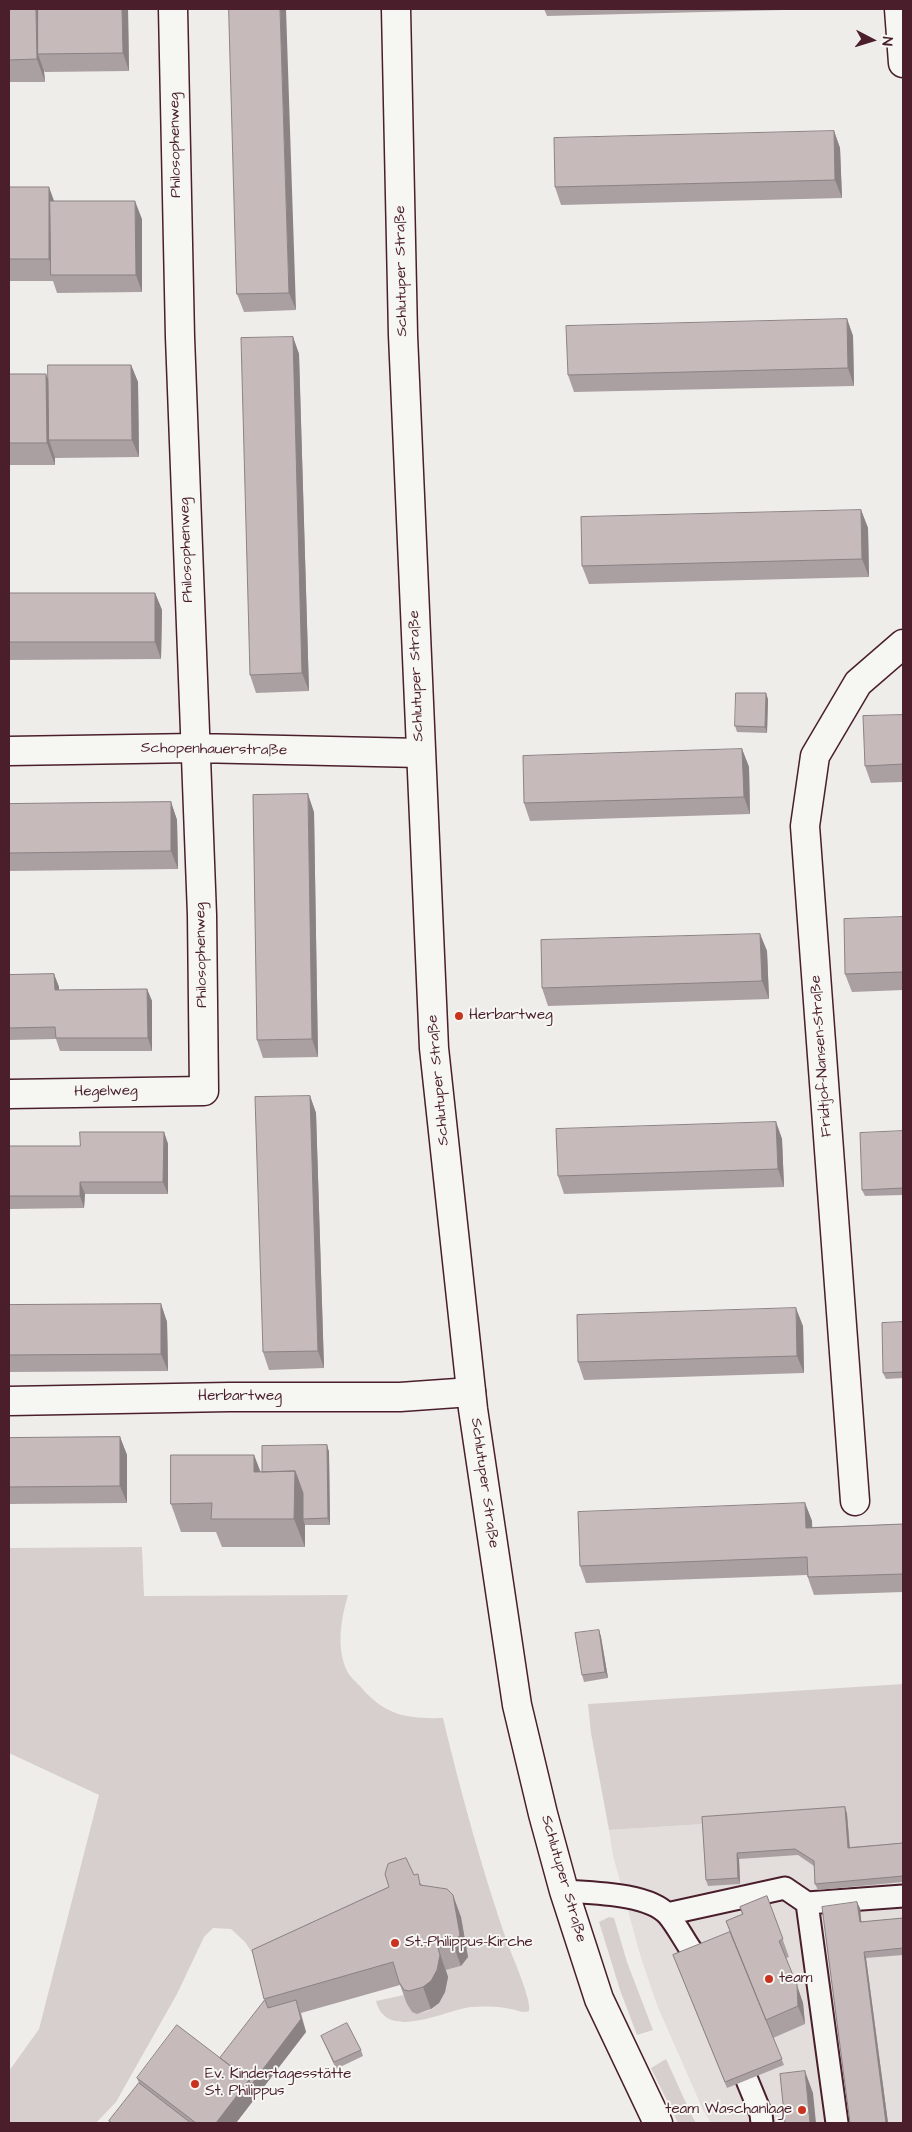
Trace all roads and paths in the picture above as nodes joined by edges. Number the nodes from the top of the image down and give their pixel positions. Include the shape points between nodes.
1 (173, 9) edge
2 (396, 9) edge
3 (899, 9) edge
4 (903, 63) edge
5 (903, 644) edge
6 (195, 748) junction
7 (9, 751) edge
8 (420, 753) junction
9 (204, 1091) joint
10 (9, 1094) edge
11 (471, 1392) junction
12 (9, 1401) edge
13 (855, 1501) dead end
14 (564, 1892) junction
15 (903, 1896) edge
16 (807, 1903) junction
17 (667, 1914) junction
18 (694, 1954) edge
19 (747, 2080) edge
20 (658, 2123) edge
21 (762, 2123) edge
22 (837, 2123) edge

1 - 6 street, Philosophenweg via 180,337
2 - 8 street, Schlutuper Straße via 403,335
3 - 4 street
5 - 13 street, Fridtjof-Nansen-Straße via 858,683 815,756 805,826
6 - 7 street, Schopenhauerstraße
6 - 8 street, Schopenhauerstraße
6 - 9 street, Philosophenweg via 202,915
8 - 11 street, Schlutuper Straße via 434,1048
9 - 10 street, Hegelweg
11 - 12 street, Herbartweg via 400,1397
11 - 14 street, Schlutuper Straße via 517,1705
14 - 17 lane via 642,1900
14 - 20 street, Schlutuper Straße via 599,1998
15 - 16 lane
16 - 17 lane via 785,1888
16 - 22 lane
17 - 18 lane
19 - 21 lane

